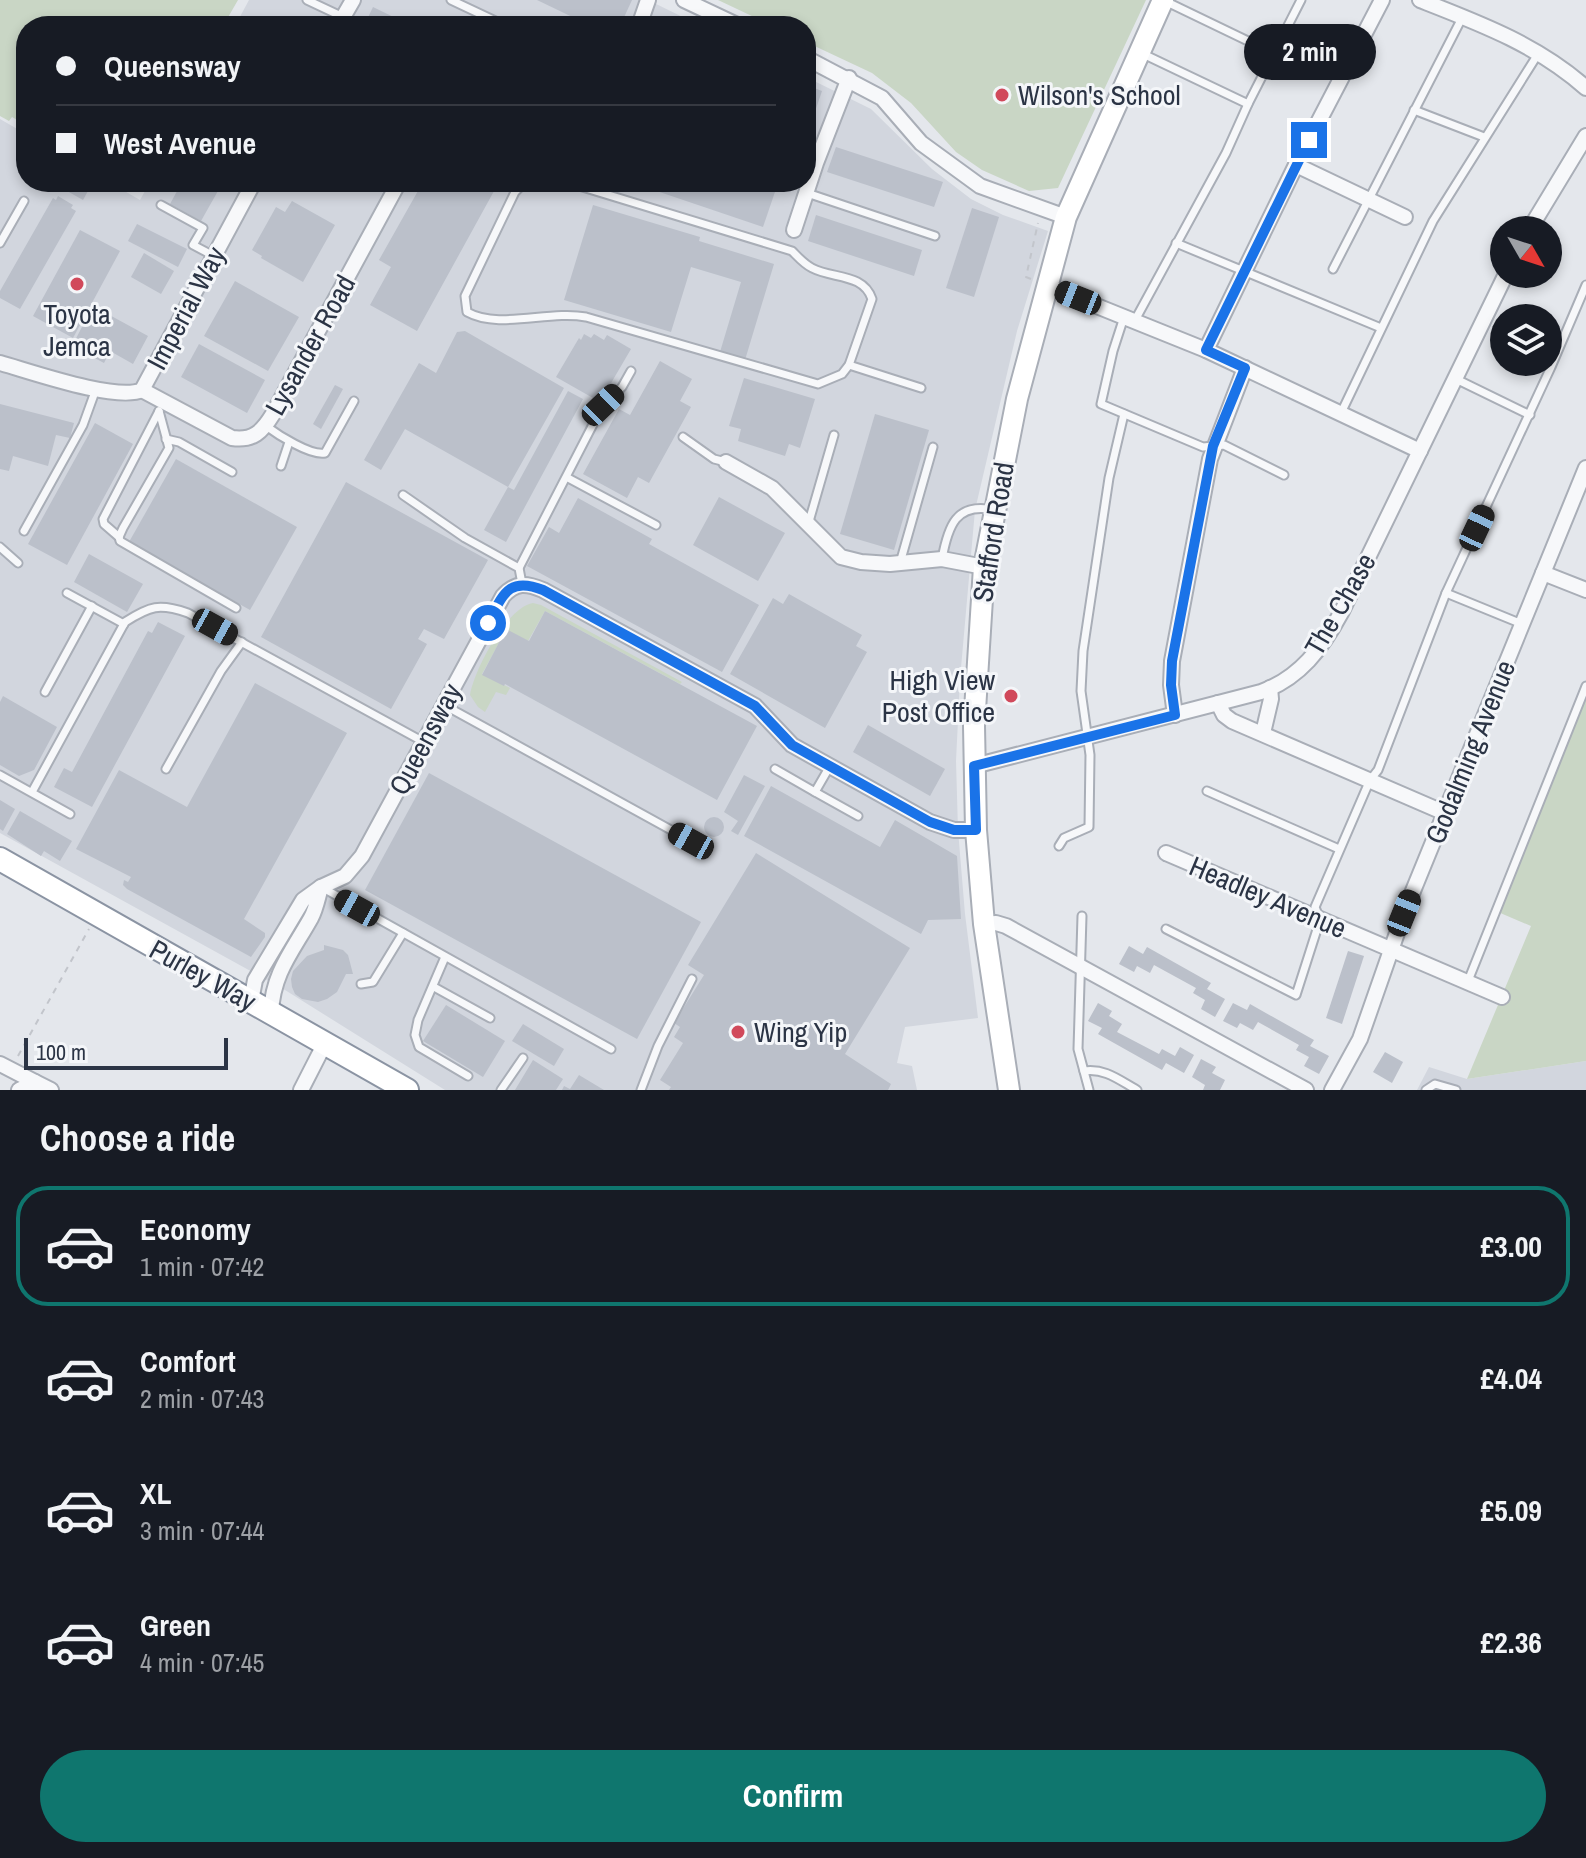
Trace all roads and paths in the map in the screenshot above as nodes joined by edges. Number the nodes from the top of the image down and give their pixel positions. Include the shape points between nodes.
1 (307, 0) edge
2 (451, 0) edge
3 (684, 0) edge
4 (1163, 0) edge
5 (1301, 0) edge
6 (1382, 0) edge
7 (1420, 0) edge
8 (332, 16) edge
9 (485, 16) edge
10 (718, 16) edge
11 (1463, 16) junction
12 (1139, 53) junction
13 (1273, 53) junction
14 (1539, 54) junction
15 (816, 63) edge
16 (849, 78) junction
17 (1586, 88) edge
18 (1248, 104) junction
19 (1414, 110) junction
20 (1586, 136) edge
21 (1484, 137) junction
22 (816, 151) edge
23 (1296, 165) junction
24 (249, 192) edge
25 (394, 192) edge
26 (515, 192) edge
27 (599, 192) edge
28 (807, 193) joint
29 (1367, 199) junction
30 (24, 201) dead end
31 (161, 205) dead end
32 (1041, 209) junction
33 (1537, 216) edge
34 (1066, 217) junction
35 (1405, 217) dead end
36 (794, 230) joint
37 (935, 236) dead end
38 (0, 243) edge
39 (1176, 243) junction
40 (792, 251) junction
41 (214, 256) junction
42 (1333, 269) dead end
43 (1245, 270) junction
44 (1586, 285) edge
45 (1047, 286) junction
46 (1499, 288) edge
47 (1129, 320) junction
48 (1381, 328) junction
49 (1206, 350) junction
50 (0, 363) edge
51 (849, 365) junction
52 (1245, 368) junction
53 (631, 371) dead end
54 (1455, 379) junction
55 (921, 388) dead end
56 (96, 389) junction
57 (142, 390) junction
58 (354, 401) dead end
59 (162, 406) junction
60 (1341, 413) junction
61 (1124, 414) junction
62 (1530, 415) junction
63 (266, 426) junction
64 (834, 435) dead end
65 (683, 437) dead end
66 (166, 439) junction
67 (289, 442) junction
68 (1213, 446) junction
69 (933, 447) dead end
70 (1420, 451) junction
71 (726, 462) joint
72 (281, 466) dead end
73 (1586, 468) edge
74 (232, 472) dead end
75 (1284, 475) dead end
76 (568, 478) junction
77 (1581, 494) edge
78 (403, 495) dead end
79 (994, 510) junction
80 (656, 525) dead end
81 (808, 525) junction
82 (24, 531) dead end
83 (119, 537) junction
84 (0, 547) edge
85 (942, 559) junction
86 (18, 563) dead end
87 (900, 563) junction
88 (984, 567) junction
89 (519, 568) junction
90 (1543, 573) junction
91 (522, 584) junction
92 (1586, 590) edge
93 (67, 593) dead end
94 (1446, 593) junction
95 (92, 606) junction
96 (236, 608) dead end
97 (124, 624) junction
98 (1522, 624) junction
99 (242, 642) junction
100 (1586, 686) edge
101 (1270, 688) junction
102 (45, 692) dead end
103 (1218, 703) junction
104 (442, 704) junction
105 (1175, 715) junction
106 (1263, 733) junction
107 (1088, 738) junction
108 (422, 741) junction
109 (830, 766) junction
110 (974, 766) junction
111 (166, 769) dead end
112 (775, 769) dead end
113 (0, 775) edge
114 (1370, 780) junction
115 (1207, 791) dead end
116 (32, 792) junction
117 (815, 792) junction
118 (1445, 813) junction
119 (70, 814) dead end
120 (858, 816) dead end
121 (976, 830) junction
122 (691, 841) dead end
123 (1059, 846) dead end
124 (1339, 849) junction
125 (1166, 853) dead end
126 (0, 859) edge
127 (321, 887) junction
128 (98, 914) junction
129 (1082, 916) dead end
130 (1320, 920) junction
131 (984, 924) junction
132 (1166, 929) dead end
133 (403, 933) junction
134 (1390, 950) junction
135 (445, 957) junction
136 (1079, 966) junction
137 (692, 979) dead end
138 (1467, 983) junction
139 (361, 984) dead end
140 (434, 987) junction
141 (1502, 997) dead end
142 (261, 1007) junction
143 (490, 1018) dead end
144 (325, 1043) junction
145 (611, 1049) dead end
146 (523, 1058) dead end
147 (5, 1067) edge
148 (1084, 1071) junction
149 (468, 1076) dead end
150 (35, 1082) junction
151 (19, 1090) edge
152 (51, 1090) edge
153 (301, 1090) edge
154 (407, 1090) edge
155 (501, 1090) edge
156 (641, 1090) edge
157 (1009, 1090) edge
158 (1089, 1090) edge
159 (1137, 1090) edge
160 (1306, 1090) edge
161 (1332, 1090) edge
162 (1426, 1090) edge
163 (1456, 1090) edge

1 - 8 lane
2 - 9 lane
3 - 10 street
4 - 12 main road, Stafford Road
4 - 13 lane
5 - 13 lane
6 - 23 street
7 - 11 street
11 - 14 street
11 - 19 lane
12 - 18 lane
12 - 34 main road, Stafford Road
13 - 18 lane
14 - 17 street
14 - 21 lane
15 - 16 street
16 - 22 street
16 - 32 street via 882,98 921,143 980,186
18 - 39 lane
19 - 21 lane
19 - 29 lane
20 - 33 street
21 - 48 lane via 1433,221
23 - 29 street
23 - 43 street
24 - 41 street, Imperial Way
25 - 63 street, Lysander Road
26 - 51 lane via 465,296 467,312 474,316 586,317 818,384 842,374
27 - 40 lane
28 - 36 street
28 - 37 lane
29 - 35 street
29 - 42 lane
30 - 38 lane
31 - 41 lane via 203,228 193,245
32 - 34 street
32 - 45 path via 1026,277
34 - 45 main road, Stafford Road
36 - 40 lane
39 - 43 lane
39 - 47 lane
40 - 51 lane via 813,269 869,289 872,299
41 - 57 street, Imperial Way
43 - 48 lane
43 - 49 street
44 - 62 lane
45 - 47 street
45 - 79 main road, Stafford Road
46 - 54 street, The Chase
47 - 49 street
47 - 61 lane via 1113,351 1101,400 1104,407
48 - 60 lane
49 - 52 street
50 - 56 street, Imperial Way
51 - 55 lane
52 - 60 street
52 - 68 street
53 - 76 lane via 603,405
54 - 62 lane
54 - 70 street, The Chase
56 - 57 street, Imperial Way via 129,394
56 - 82 lane via 83,425
57 - 59 street, Lysander Road
58 - 67 lane via 325,453
59 - 63 street, Lysander Road via 232,438 245,440
59 - 66 lane
59 - 83 lane via 103,519
60 - 70 street
61 - 68 lane via 1203,447
61 - 107 lane via 1106,494 1083,651 1081,691
62 - 94 lane
63 - 67 lane
64 - 81 lane
65 - 71 lane
66 - 74 lane
66 - 83 lane via 169,448
67 - 72 lane
68 - 75 lane via 1224,445
68 - 105 street via 1172,661
69 - 87 lane
70 - 101 street, The Chase via 1325,640 1301,669
71 - 81 street via 772,488
73 - 77 street, Godalming Avenue
76 - 80 lane
76 - 89 lane
77 - 90 street, Godalming Avenue
78 - 89 lane
79 - 85 lane via 973,507 958,516
79 - 88 main road, Stafford Road
81 - 87 street via 841,557
83 - 96 lane via 123,545
84 - 86 lane
85 - 87 street
85 - 88 street
88 - 110 main road, Stafford Road
89 - 91 lane
90 - 92 street
90 - 98 street, Godalming Avenue
91 - 104 street, Queensway via 503,596
91 - 109 street via 543,590 755,706 792,745
93 - 95 lane
94 - 98 lane
94 - 114 lane
95 - 97 lane
95 - 102 lane
97 - 99 lane via 146,609 168,606
97 - 116 lane
98 - 118 street, Godalming Avenue
99 - 108 lane
99 - 111 lane
100 - 138 lane
101 - 103 street, The Chase
101 - 106 street
103 - 105 street, The Chase
103 - 106 street via 1227,718
104 - 108 street, Queensway
104 - 122 lane
105 - 107 street, The Chase
106 - 114 street
107 - 110 street, The Chase
107 - 123 lane via 1089,827 1064,838
108 - 127 street, Queensway via 352,871
109 - 117 lane
109 - 121 street via 942,827
110 - 121 main road, Stafford Road
112 - 117 lane
113 - 116 lane
114 - 118 street
114 - 124 lane
115 - 124 lane
116 - 119 lane
117 - 120 lane
118 - 134 street, Godalming Avenue
121 - 131 main road, Stafford Road
124 - 130 lane via 1315,907
125 - 130 street, Headley Avenue
126 - 128 highway, Purley Way
127 - 133 lane
127 - 142 street via 312,915
127 - 142 street, Queensway via 303,900 255,980
128 - 142 highway, Purley Way
128 - 147 path
129 - 136 lane
130 - 132 lane via 1296,995
130 - 134 street, Headley Avenue
131 - 136 street via 1006,926
131 - 157 main road, Stafford Road
133 - 135 lane
133 - 139 lane via 373,982
134 - 138 street, Headley Avenue
134 - 161 street, Godalming Avenue via 1360,1039
135 - 140 lane
135 - 145 lane
136 - 148 lane via 1078,1049
136 - 160 street
137 - 156 lane
138 - 141 street, Headley Avenue
140 - 143 lane
140 - 149 lane via 418,1020 419,1047
142 - 144 highway, Purley Way
144 - 153 street
144 - 154 highway, Purley Way
146 - 155 lane
147 - 150 street
148 - 158 lane
148 - 159 lane via 1106,1073
150 - 151 street
150 - 152 street
162 - 163 lane via 1435,1084

